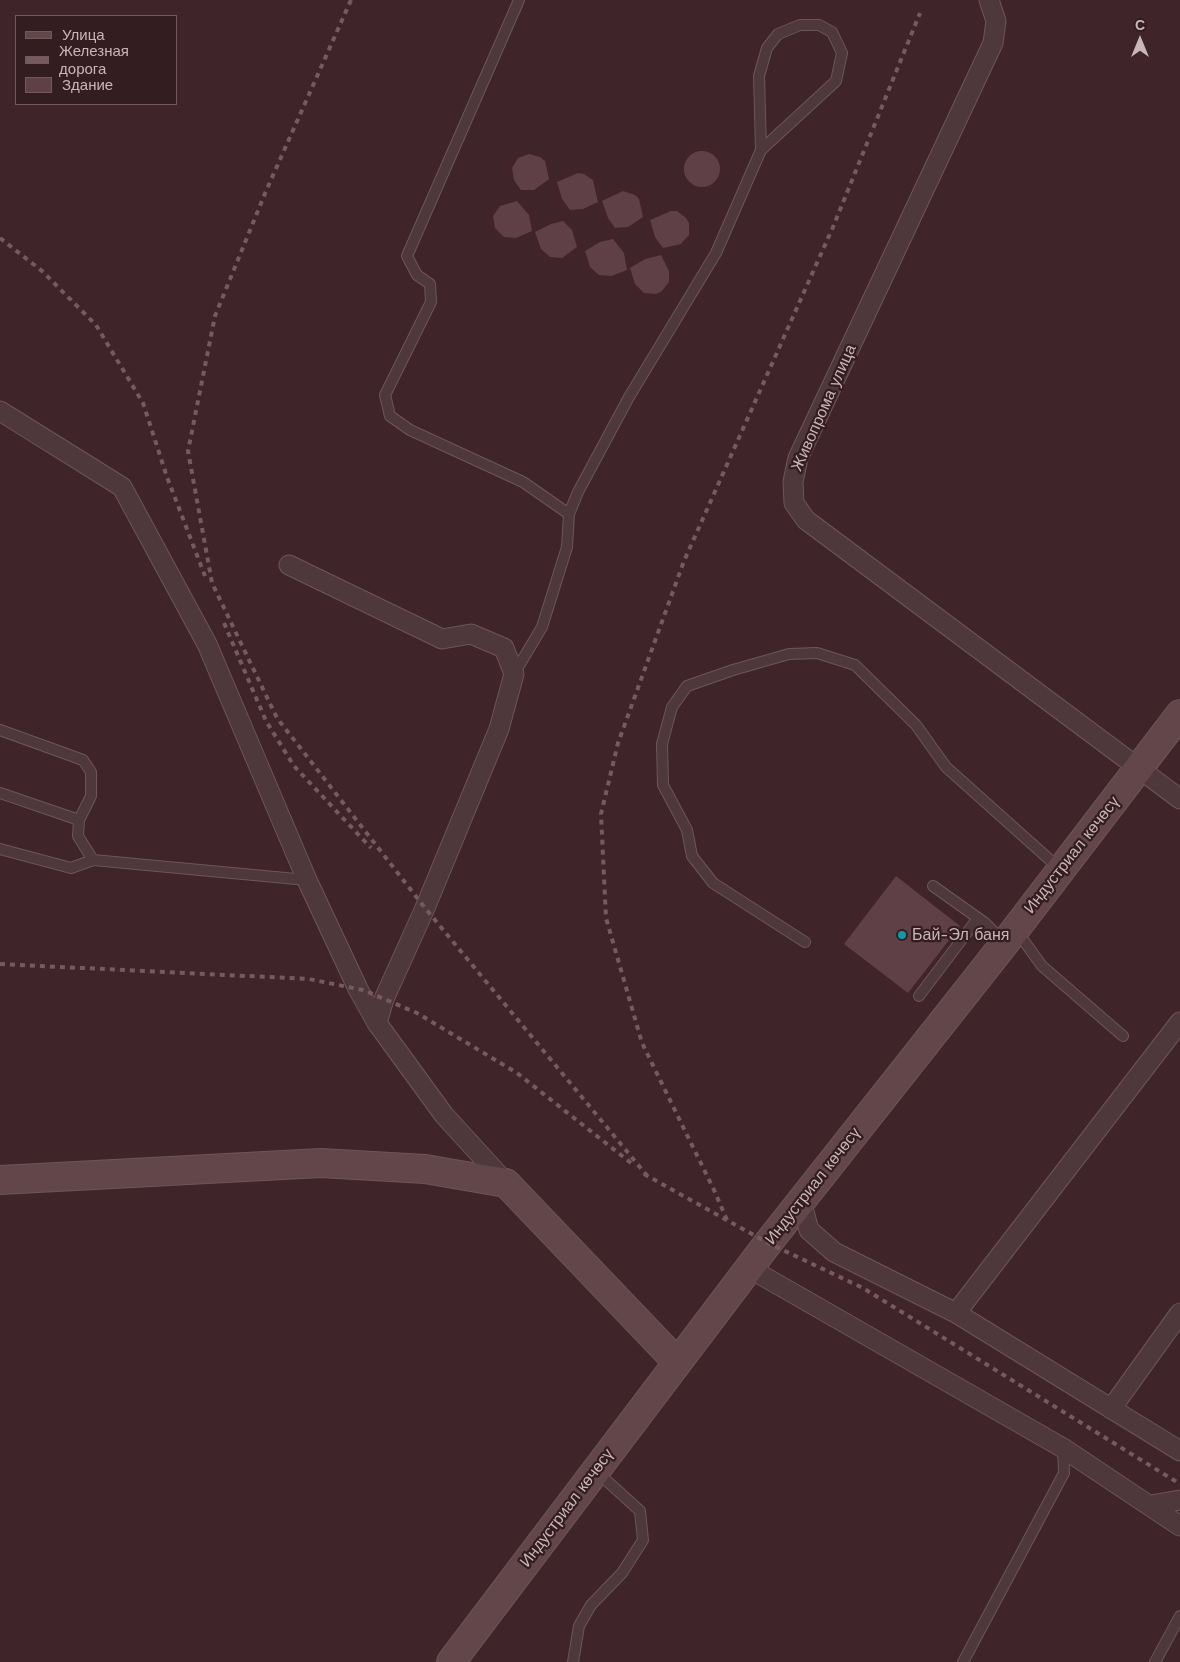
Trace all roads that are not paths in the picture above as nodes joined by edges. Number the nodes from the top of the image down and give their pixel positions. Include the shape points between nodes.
1 (519, 0) edge
2 (989, 0) edge
3 (761, 150) junction
4 (0, 411) edge
5 (569, 514) junction
6 (289, 565) dead end
7 (514, 674) junction
8 (1180, 714) edge
9 (0, 730) edge
10 (1139, 768) junction
11 (0, 794) edge
12 (1180, 799) edge
13 (79, 820) junction
14 (0, 849) edge
15 (93, 860) junction
16 (1061, 870) junction
17 (308, 880) junction
18 (933, 886) dead end
19 (978, 918) junction
20 (1010, 936) junction
21 (805, 942) dead end
22 (919, 996) dead end
23 (1180, 1022) edge
24 (377, 1023) junction
25 (1123, 1036) dead end
26 (0, 1180) edge
27 (506, 1183) junction
28 (801, 1201) junction
29 (749, 1268) junction
30 (956, 1313) junction
31 (1180, 1313) edge
32 (677, 1362) junction
33 (1111, 1409) junction
34 (1063, 1448) junction
35 (1180, 1451) edge
36 (595, 1470) junction
37 (1180, 1500) edge
38 (1151, 1505) junction
39 (1180, 1526) edge
40 (1180, 1616) edge
41 (450, 1662) edge
42 (573, 1662) edge
43 (963, 1662) edge
44 (1155, 1662) edge

1 - 5 lane via 407,256 417,275 430,284 431,302 385,396 390,416 410,430 523,482
2 - 10 street, Живопрома улица via 996,21 993,43 798,458 793,482 794,503 806,520
3 - 3 lane via 836,82 842,53 832,32 820,25 800,25 778,34 766,48 759,76
3 - 5 lane via 716,253 629,397
4 - 17 street via 122,487 207,644
5 - 7 lane via 566,547 542,627
6 - 7 street via 442,639 471,634 504,648
7 - 24 street via 499,729 384,999
8 - 10 main road, Индустриал көчөсү
9 - 13 lane via 83,760 91,772 91,796
10 - 12 street, Живопрома улица
10 - 16 main road, Индустриал көчөсү
11 - 13 lane
13 - 15 lane via 78,836
14 - 15 lane via 71,868
15 - 17 lane
16 - 20 main road, Индустриал көчөсү
16 - 21 lane via 946,766 916,725 856,665 818,653 789,654 687,686 672,707 662,744 663,785 687,830 692,856 712,883
17 - 24 street
18 - 19 lane
19 - 20 lane
19 - 22 lane
20 - 25 lane
20 - 28 main road, Индустриал көчөсү
23 - 30 street
24 - 27 street via 444,1115
26 - 27 main road via 321,1163 425,1169
27 - 32 main road
28 - 29 main road, Индустриал көчөсү
28 - 30 street via 809,1230 834,1252
29 - 32 main road, Индустриал көчөсү
29 - 34 street
30 - 33 street
31 - 33 street
32 - 36 main road, Индустриал көчөсү
33 - 35 street
34 - 38 street
34 - 43 lane via 1064,1473
36 - 41 main road, Индустриал көчөсү
36 - 42 lane via 640,1511 643,1540 622,1573 591,1605 579,1626
37 - 38 street
38 - 39 street
40 - 44 lane

